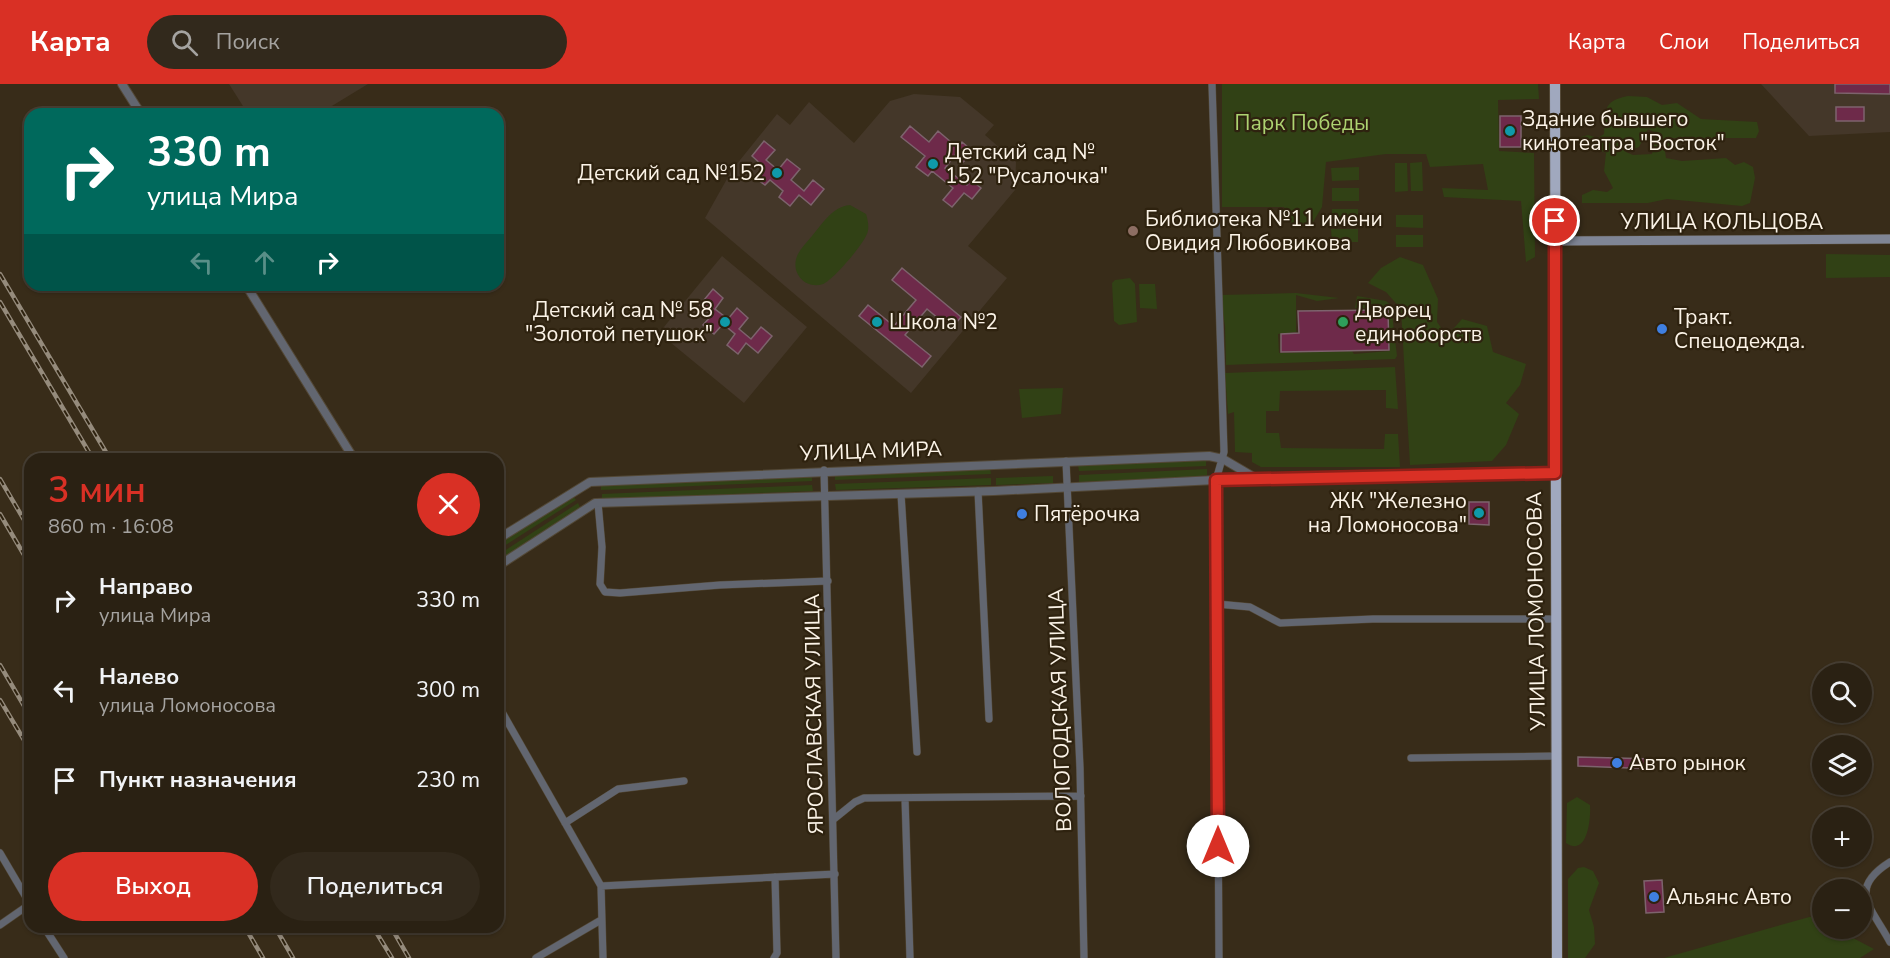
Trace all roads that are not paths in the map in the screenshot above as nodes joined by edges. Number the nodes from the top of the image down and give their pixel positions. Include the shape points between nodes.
1 (122, 84) edge
2 (1212, 84) edge
3 (1555, 84) edge
4 (137, 108) edge
5 (1890, 239) edge
6 (1555, 240) junction
7 (250, 291) edge
8 (350, 453) edge
9 (1223, 459) junction
10 (1066, 461) junction
11 (824, 470) junction
12 (1555, 473) junction
13 (1255, 477) junction
14 (1216, 480) junction
15 (1068, 487) junction
16 (978, 491) junction
17 (901, 494) junction
18 (825, 496) junction
19 (598, 503) junction
20 (504, 535) edge
21 (504, 562) edge
22 (828, 581) junction
23 (1217, 604) junction
24 (1557, 619) junction
25 (504, 716) edge
26 (989, 719) dead end
27 (917, 752) dead end
28 (1557, 756) junction
29 (1411, 758) dead end
30 (684, 782) dead end
31 (1081, 796) junction
32 (905, 798) junction
33 (834, 819) junction
34 (565, 823) junction
35 (0, 853) edge
36 (1890, 862) edge
37 (835, 874) junction
38 (775, 877) junction
39 (601, 886) junction
40 (24, 894) edge
41 (24, 908) edge
42 (602, 920) junction
43 (0, 925) edge
44 (48, 933) edge
45 (1890, 942) edge
46 (64, 958) edge
47 (536, 958) edge
48 (603, 958) edge
49 (774, 958) edge
50 (836, 958) edge
51 (910, 958) edge
52 (1084, 958) edge
53 (1219, 958) edge
54 (1557, 958) edge

1 - 4 street
2 - 9 street
3 - 6 highway, УЛИЦА ЛОМОНОСОВА
5 - 6 main road, УЛИЦА КОЛЬЦОВА
6 - 12 highway, УЛИЦА ЛОМОНОСОВА
7 - 8 street
9 - 10 street, УЛИЦА МИРА via 1209,456
9 - 13 street, УЛИЦА МИРА via 1241,473
9 - 14 street
10 - 11 street, УЛИЦА МИРА
10 - 15 street, ВОЛОГОДСКАЯ УЛИЦА
11 - 18 street, ЯРОСЛАВСКАЯ УЛИЦА
11 - 20 street, УЛИЦА МИРА via 590,482
12 - 13 street, УЛИЦА МИРА
12 - 24 highway, УЛИЦА ЛОМОНОСОВА
13 - 14 street, УЛИЦА МИРА
14 - 15 street, УЛИЦА МИРА
14 - 23 street
15 - 16 street, УЛИЦА МИРА
15 - 31 street, ВОЛОГОДСКАЯ УЛИЦА
16 - 17 street, УЛИЦА МИРА
16 - 26 street
17 - 18 street, УЛИЦА МИРА
17 - 27 street
18 - 19 street, УЛИЦА МИРА
18 - 22 street, ЯРОСЛАВСКАЯ УЛИЦА
19 - 21 street
19 - 22 street via 600,584 605,592
22 - 33 street, ЯРОСЛАВСКАЯ УЛИЦА
23 - 24 street via 1250,607 1280,623
23 - 53 street
24 - 28 highway, УЛИЦА ЛОМОНОСОВА
25 - 34 street
28 - 29 street
28 - 54 highway, УЛИЦА ЛОМОНОСОВА
30 - 34 street via 618,789
31 - 32 street
31 - 52 street, ВОЛОГОДСКАЯ УЛИЦА
32 - 33 street via 864,798
32 - 51 street
33 - 37 street, ЯРОСЛАВСКАЯ УЛИЦА
34 - 39 street
35 - 40 street
36 - 45 street via 1865,884 1865,895
37 - 38 street
37 - 50 street, ЯРОСЛАВСКАЯ УЛИЦА
38 - 39 street
38 - 49 street
39 - 42 street
41 - 43 street
42 - 47 street
42 - 48 street
44 - 46 street

